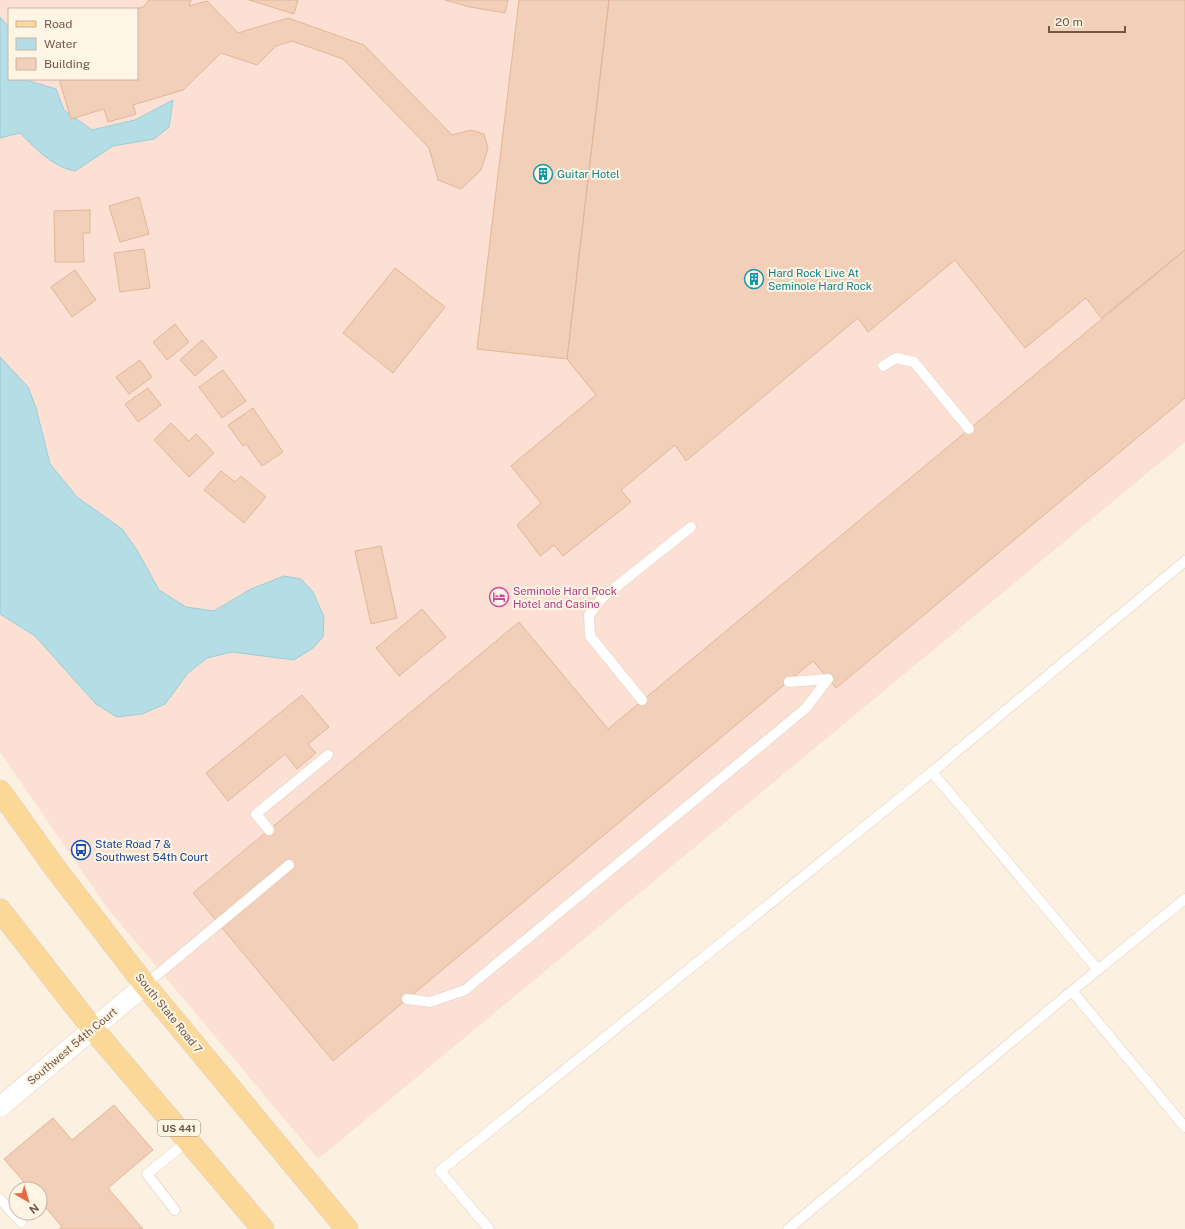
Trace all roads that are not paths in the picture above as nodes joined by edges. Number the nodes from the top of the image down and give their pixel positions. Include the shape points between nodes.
1 (883, 366) dead end
2 (969, 429) dead end
3 (692, 527) dead end
4 (1185, 561) edge
5 (789, 682) dead end
6 (642, 700) dead end
7 (328, 754) dead end
8 (932, 772) junction
9 (0, 790) edge
10 (269, 830) dead end
11 (289, 865) dead end
12 (1185, 899) edge
13 (0, 910) edge
14 (1098, 970) junction
15 (144, 985) junction
16 (1072, 991) junction
17 (407, 999) dead end
18 (93, 1029) junction
19 (0, 1107) edge
20 (1185, 1126) edge
21 (189, 1140) junction
22 (0, 1199) edge
23 (175, 1210) dead end
24 (20, 1222) dead end
25 (257, 1227) edge
26 (346, 1229) edge
27 (489, 1229) edge
28 (788, 1229) edge

1 - 2 lane via 896,358 914,362
3 - 6 lane via 602,598 589,616 590,636
4 - 8 lane
5 - 17 lane via 828,679 806,708 466,990 430,1002
7 - 10 lane via 256,814
8 - 14 lane
8 - 27 lane via 440,1171
9 - 15 main road, South State Road 7 via 55,868
11 - 15 lane
12 - 14 lane
13 - 18 main road, US 441
14 - 16 lane
15 - 18 street, Southwest 54th Court
15 - 26 main road, South State Road 7
16 - 20 lane
16 - 28 lane
18 - 19 street, Southwest 54th Court
18 - 21 main road, US 441
21 - 23 lane via 147,1174
21 - 25 main road, US 441
22 - 24 lane

